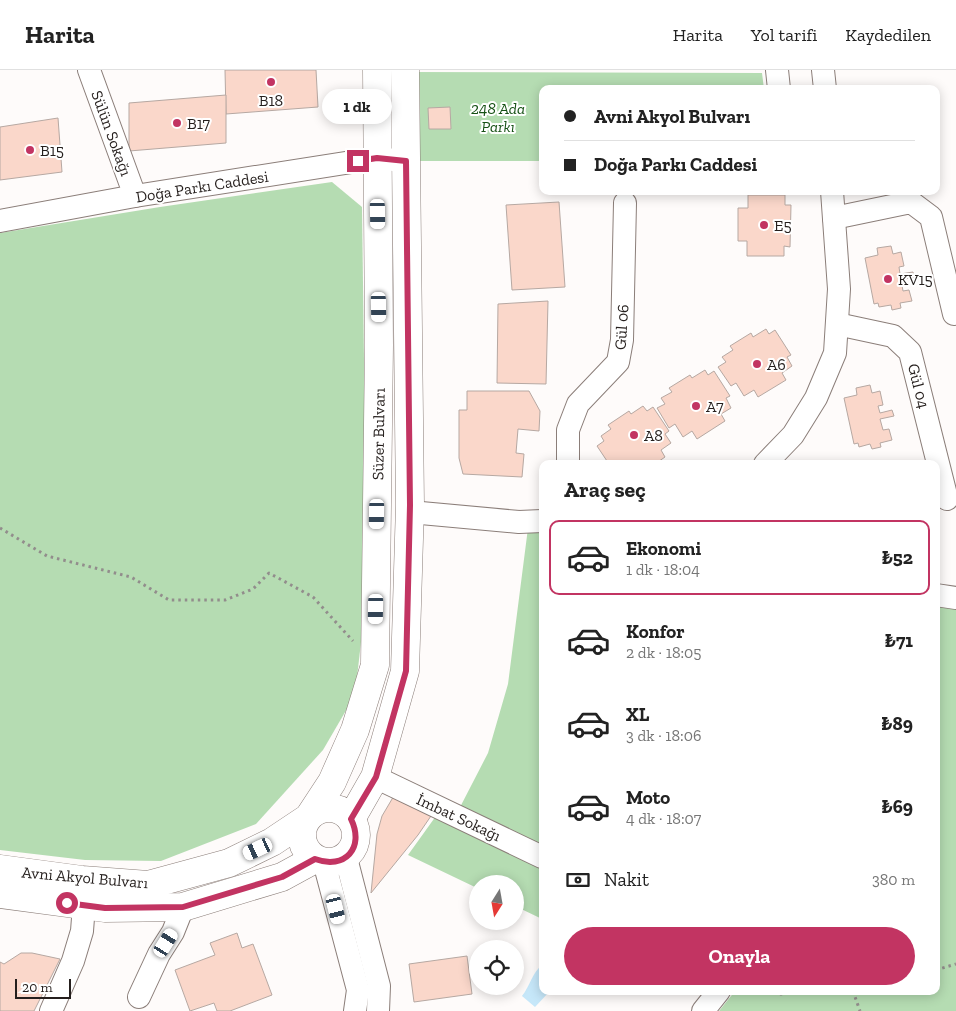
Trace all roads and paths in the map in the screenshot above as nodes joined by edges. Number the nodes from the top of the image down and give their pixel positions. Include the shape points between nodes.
1 (89, 70) edge
2 (377, 70) edge
3 (405, 70) edge
4 (777, 70) edge
5 (823, 70) edge
6 (779, 85) edge
7 (825, 85) edge
8 (377, 158) junction
9 (406, 161) junction
10 (832, 195) edge
11 (134, 196) junction
12 (625, 203) dead end
13 (834, 218) junction
14 (0, 221) edge
15 (954, 314) dead end
16 (837, 324) junction
17 (568, 460) edge
18 (768, 460) edge
19 (937, 460) edge
20 (940, 471) edge
21 (947, 499) dead end
22 (410, 512) junction
23 (539, 521) edge
24 (0, 528) edge
25 (940, 596) edge
26 (956, 598) edge
27 (375, 665) junction
28 (376, 777) junction
29 (308, 817) junction
30 (351, 819) junction
31 (539, 856) edge
32 (328, 860) junction
33 (0, 869) edge
34 (0, 894) edge
35 (84, 905) junction
36 (183, 907) junction
37 (956, 964) edge
38 (940, 969) edge
39 (716, 995) edge
40 (854, 995) edge
41 (138, 998) dead end
42 (51, 1011) edge
43 (356, 1011) edge
44 (378, 1011) edge
45 (703, 1011) edge
46 (860, 1011) edge

1 - 11 street, Sülün Sokağı
2 - 8 main road, Süzer Bulvarı
3 - 9 main road, Süzer Bulvarı
4 - 6 street
5 - 7 street
8 - 9 street, Doğa Parkı Caddesi
8 - 11 street, Doğa Parkı Caddesi
8 - 27 main road, Süzer Bulvarı via 380,345
9 - 22 main road, Süzer Bulvarı
10 - 13 street
11 - 14 street, Doğa Parkı Caddesi
12 - 17 street, Gül 06 via 622,340 618,362 578,404 568,430
13 - 15 street via 911,202 932,216
13 - 16 street via 839,289
16 - 18 street via 835,353 816,398 793,435
16 - 19 street, Gül 04 via 893,336 910,352
20 - 21 street, Gül 04
22 - 23 street
22 - 28 main road, Süzer Bulvarı via 406,671
24 - 27 path via 47,556 131,578 169,600 225,600 253,589 270,573 313,597
25 - 26 street
27 - 29 main road, Süzer Bulvarı via 355,730 332,782
28 - 30 main road, Süzer Bulvarı
28 - 31 street, İmbat Sokağı
29 - 30 main road via 319,809 328,808 337,809
29 - 32 main road via 301,838 308,853
29 - 33 main road, Avni Akyol Bulvarı via 272,842 229,862 148,885
30 - 32 main road via 356,837 351,854
32 - 36 main road, Avni Akyol Bulvarı
32 - 43 street via 358,990
32 - 44 street via 379,986
34 - 35 main road, Avni Akyol Bulvarı
35 - 36 main road, Avni Akyol Bulvarı via 105,908
35 - 42 street via 82,931 73,961
36 - 41 street
37 - 38 path
39 - 45 street
40 - 46 path

